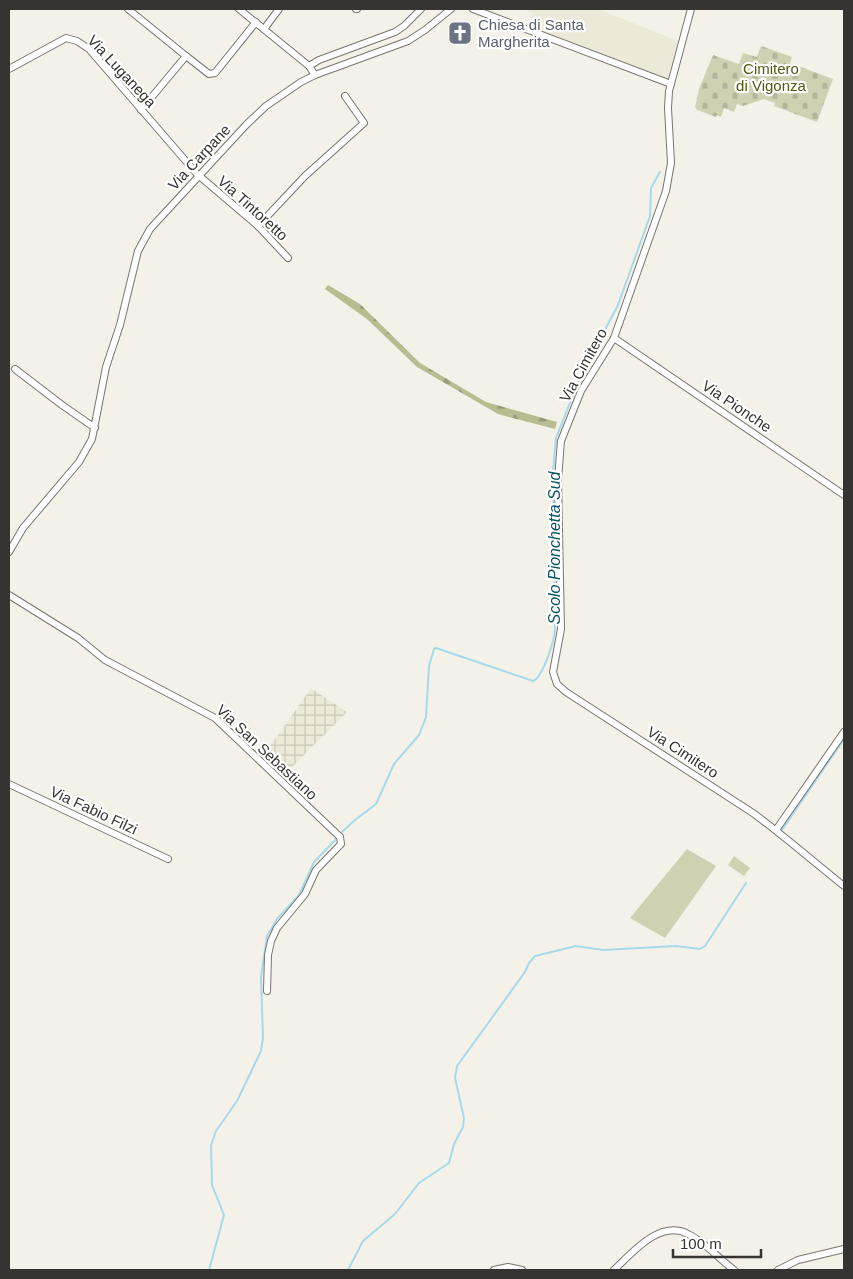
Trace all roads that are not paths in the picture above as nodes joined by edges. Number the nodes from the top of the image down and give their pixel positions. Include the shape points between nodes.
1 (128, 9) edge
2 (239, 9) edge
3 (279, 9) edge
4 (421, 9) edge
5 (451, 9) edge
6 (473, 9) edge
7 (691, 9) edge
8 (256, 22) junction
9 (264, 28) junction
10 (400, 30) junction
11 (408, 40) junction
12 (186, 56) junction
13 (309, 66) junction
14 (9, 69) edge
15 (315, 75) junction
16 (671, 84) junction
17 (346, 96) dead end
18 (141, 110) junction
19 (199, 176) junction
20 (258, 226) junction
21 (288, 258) dead end
22 (614, 338) junction
23 (15, 369) dead end
24 (95, 428) junction
25 (844, 495) edge
26 (9, 552) edge
27 (9, 594) edge
28 (844, 732) edge
29 (9, 784) edge
30 (778, 832) junction
31 (168, 858) dead end
32 (844, 886) edge
33 (267, 991) dead end
34 (844, 1248) edge
35 (494, 1270) edge
36 (522, 1270) edge
37 (614, 1270) edge
38 (734, 1270) edge
39 (778, 1270) edge

1 - 12 street
2 - 8 street
3 - 9 street
4 - 10 street
5 - 11 street, Via Carpane
6 - 16 street
7 - 16 street, Via Cimitero
8 - 9 street
8 - 12 street via 212,74
9 - 13 street
10 - 11 street
10 - 13 street
11 - 15 street, Via Carpane
12 - 18 street
13 - 15 street
14 - 18 street, Via Luganega via 66,38 77,41 89,49
15 - 19 street, Via Carpane via 266,106
16 - 22 street, Via Cimitero via 668,99 669,179
17 - 20 street via 364,123 305,176
18 - 19 street, Via Luganega
19 - 20 street, Via Tintoretto
19 - 24 street, Via Carpane via 150,229 138,251 106,367
20 - 21 street, Via Tintoretto
22 - 25 street, Via Pionche
22 - 30 street, Via Cimitero via 581,391 561,441 558,479 561,621 555,680 566,692
23 - 24 street
24 - 26 street, Via Carpane via 79,462 23,528
27 - 33 street, Via San Sebastiano via 106,660 215,718 340,837 341,844 316,870 305,894 277,928 269,948
28 - 30 street
29 - 31 street, Via Fabio Filzi
30 - 32 street, Via Cimitero
34 - 39 street via 798,1260
35 - 36 street via 508,1267
37 - 38 street via 650,1237 670,1230 689,1234

